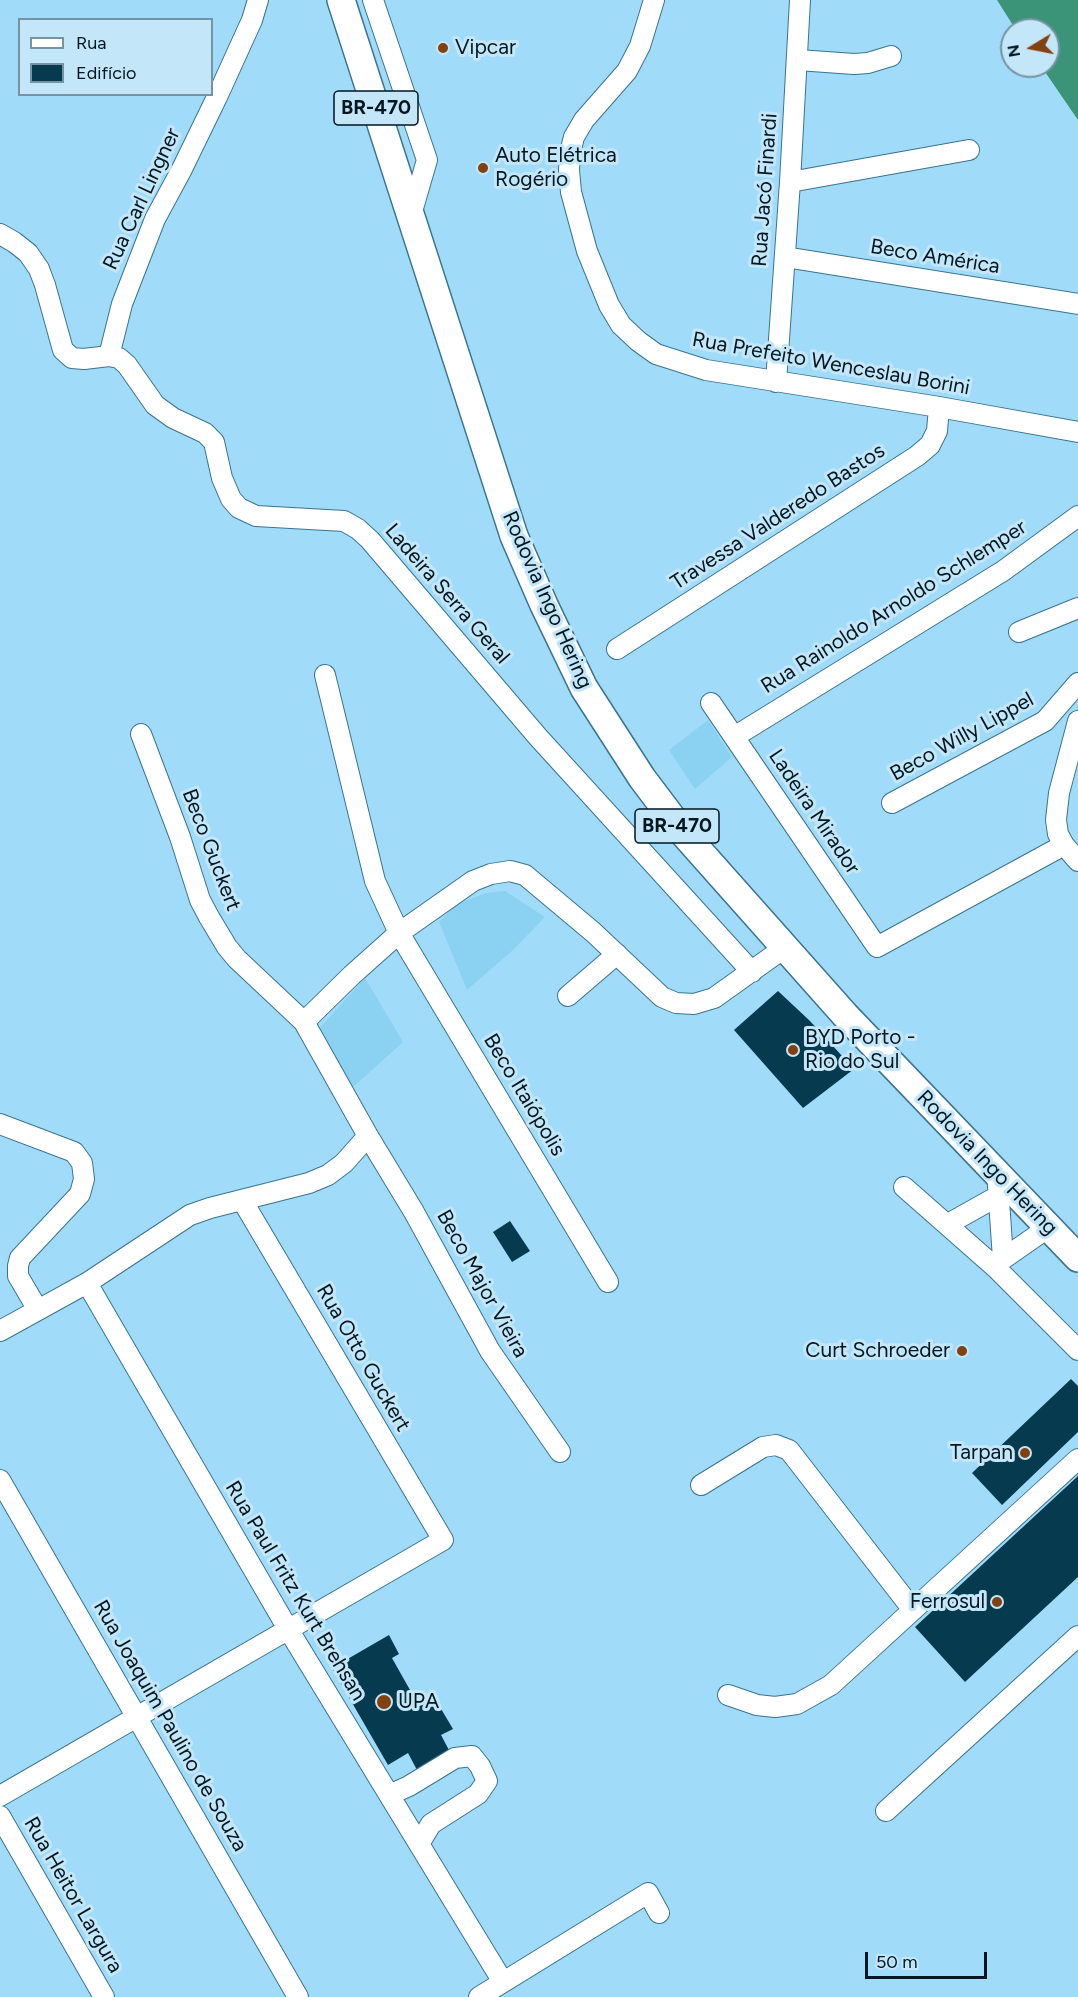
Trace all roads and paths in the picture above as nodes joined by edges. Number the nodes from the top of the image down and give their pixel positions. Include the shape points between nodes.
1 (258, 0) edge
2 (341, 0) edge
3 (373, 0) edge
4 (654, 0) edge
5 (800, 0) edge
6 (891, 56) dead end
7 (798, 60) junction
8 (969, 150) dead end
9 (790, 182) junction
10 (411, 215) junction
11 (0, 234) edge
12 (785, 257) junction
13 (1078, 304) edge
14 (109, 356) junction
15 (776, 382) junction
16 (939, 407) junction
17 (1078, 432) edge
18 (1078, 516) edge
19 (1078, 608) edge
20 (1019, 632) dead end
21 (617, 649) dead end
22 (325, 675) dead end
23 (1078, 683) edge
24 (711, 703) dead end
25 (1078, 721) edge
26 (141, 734) dead end
27 (734, 736) junction
28 (892, 803) dead end
29 (1064, 845) junction
30 (1078, 861) edge
31 (399, 933) junction
32 (784, 948) junction
33 (617, 954) junction
34 (752, 972) junction
35 (568, 996) dead end
36 (304, 1022) junction
37 (0, 1124) edge
38 (368, 1136) junction
39 (997, 1184) junction
40 (904, 1187) dead end
41 (242, 1200) junction
42 (948, 1224) junction
43 (1049, 1227) junction
44 (1078, 1258) edge
45 (1000, 1263) junction
46 (608, 1282) dead end
47 (87, 1283) junction
48 (38, 1310) junction
49 (0, 1331) edge
50 (1076, 1342) edge
51 (560, 1452) dead end
52 (1078, 1459) edge
53 (0, 1480) edge
54 (701, 1485) dead end
55 (913, 1610) junction
56 (288, 1629) junction
57 (1078, 1636) edge
58 (728, 1695) dead end
59 (136, 1717) junction
60 (389, 1795) junction
61 (0, 1796) edge
62 (886, 1811) dead end
63 (0, 1816) edge
64 (419, 1844) junction
65 (659, 1913) dead end
66 (502, 1982) junction
67 (104, 1997) edge
68 (298, 1997) edge
69 (479, 1997) edge

1 - 14 street, Rua Carl Lingner via 217,97 155,219 122,304
2 - 10 highway, Rodovia Ingo Hering / BR-470
3 - 10 street via 427,160
4 - 15 street, Rua Prefeito Wenceslau Borini via 640,46 627,72 574,137 569,170 571,192 587,251 615,315 638,342 656,354 706,370
5 - 7 street, Rua Jacó Finardi
6 - 7 street via 854,64
7 - 9 street, Rua Jacó Finardi
8 - 9 street
9 - 12 street, Rua Jacó Finardi
10 - 32 highway, Rodovia Ingo Hering / BR-470 via 514,536 570,660 663,809
11 - 14 street via 28,254 39,269 63,350 72,358
12 - 13 street, Beco América
12 - 15 street, Rua Jacó Finardi
14 - 34 street, Ladeira Serra Geral via 127,365 155,405 214,442 222,478 239,508 256,516 344,521 370,540 546,746
15 - 16 street, Rua Prefeito Wenceslau Borini
16 - 17 street, Rua Prefeito Wenceslau Borini
16 - 21 street, Travessa Valderedo Bastos via 937,431 930,445 917,456
18 - 27 street, Rua Rainoldo Arnoldo Schlemper via 1003,571
19 - 20 street
22 - 31 street, Beco Itaiópolis via 375,881
23 - 28 street, Beco Willy Lippel via 1045,721
24 - 27 street, Ladeira Mirador
25 - 29 street via 1056,806 1058,834
26 - 36 street, Beco Guckert via 209,917 227,947
27 - 29 street, Ladeira Mirador via 877,947
29 - 30 street
31 - 33 street via 473,881 510,871 525,875
31 - 36 street
31 - 46 street, Beco Itaiópolis
32 - 34 street
32 - 39 highway, Rodovia Ingo Hering / BR-470
33 - 34 street via 662,997 676,1002 694,1004 714,998
33 - 35 street
36 - 38 street, Beco Guckert
37 - 48 street via 74,1152 82,1163 84,1179 80,1194 20,1258 18,1276
38 - 41 street via 328,1175
38 - 51 street, Beco Major Vieira via 490,1351
39 - 42 street
39 - 43 highway, Rodovia Ingo Hering / BR-470
39 - 45 street
40 - 42 street
41 - 47 street via 190,1215
41 - 56 street, Rua Otto Guckert via 443,1540
42 - 45 street
43 - 44 highway, Rodovia Ingo Hering / BR-470
43 - 45 street
45 - 50 street
47 - 48 street
47 - 56 street, Rua Paul Fritz Kurt Brehsan
48 - 49 street
52 - 55 street
53 - 59 street, Rua Joaquim Paulino de Souza
54 - 55 street via 763,1447 776,1445 789,1450
55 - 58 street via 831,1685 796,1704 757,1706
56 - 59 street
56 - 60 street, Rua Paul Fritz Kurt Brehsan
57 - 62 street
59 - 61 street
59 - 68 street, Rua Joaquim Paulino de Souza
60 - 64 street, Rua Paul Fritz Kurt Brehsan
60 - 64 street via 454,1758 472,1756 480,1766 487,1781 478,1794 431,1824
63 - 67 street, Rua Heitor Largura
64 - 66 street, Rua Paul Fritz Kurt Brehsan
65 - 66 street via 648,1893
66 - 69 street

